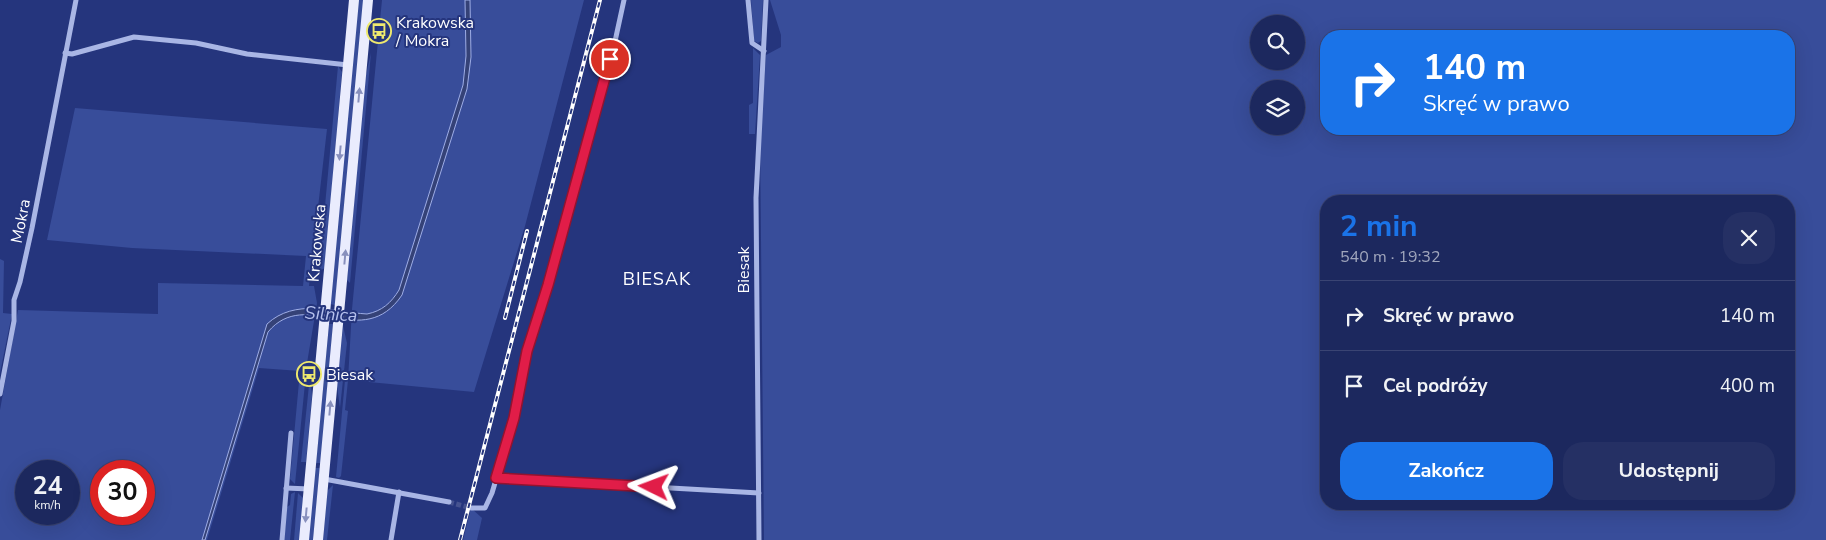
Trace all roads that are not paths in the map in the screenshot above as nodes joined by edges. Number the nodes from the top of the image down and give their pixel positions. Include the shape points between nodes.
1 (76, 0) edge
2 (354, 0) edge
3 (368, 0) edge
4 (624, 0) edge
5 (748, 0) edge
6 (766, 0) edge
7 (764, 51) junction
8 (65, 53) junction
9 (348, 65) junction
10 (0, 394) edge
11 (291, 433) dead end
12 (496, 478) junction
13 (324, 479) junction
14 (286, 488) junction
15 (309, 489) junction
16 (398, 492) junction
17 (759, 493) junction
18 (450, 502) tunnel mouth
19 (471, 508) tunnel mouth
20 (282, 540) edge
21 (304, 540) edge
22 (318, 540) edge
23 (391, 540) edge
24 (759, 540) edge

1 - 8 street, Mokra
2 - 9 main road, Krakowska
13 -> 3 main road, Krakowska
4 - 12 street via 548,285 527,351 514,418
5 - 7 street via 752,43
6 - 7 street, Biesak
7 - 17 street, Biesak via 756,198
8 - 9 street via 72,54 134,37
8 - 10 street, Mokra via 32,228 14,300 14,321
9 -> 15 main road, Krakowska
11 - 14 street
12 - 17 street
12 - 19 street via 487,506
13 - 16 street
13 - 22 main road, Krakowska
14 - 15 street
14 - 20 street
15 -> 21 main road, Krakowska
16 - 18 street
16 - 23 street
17 - 24 street, Biesak

